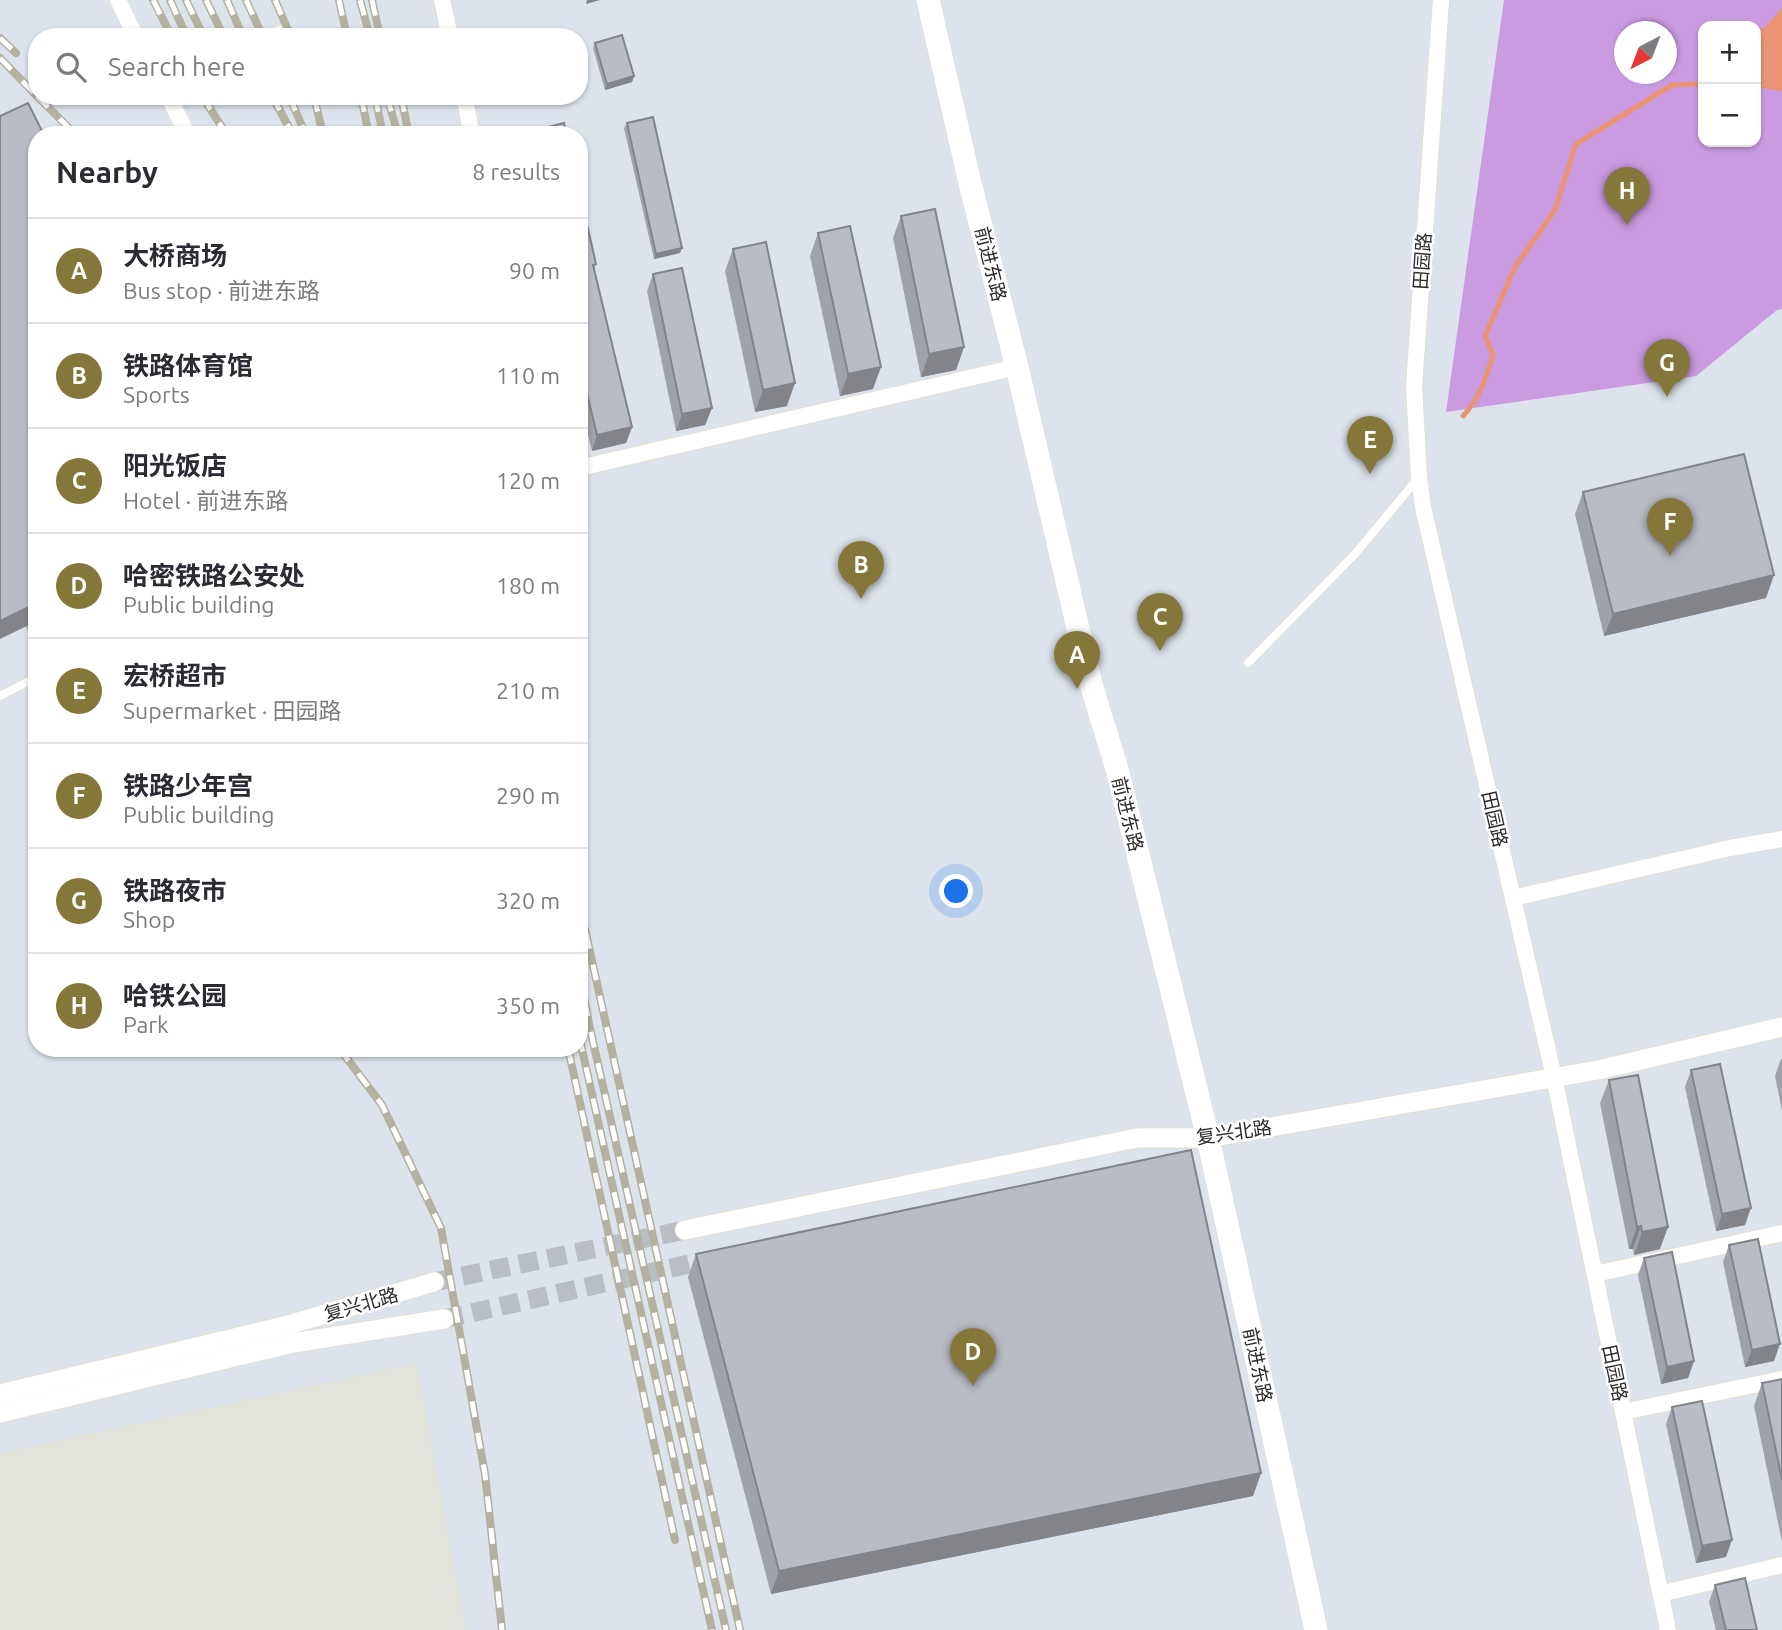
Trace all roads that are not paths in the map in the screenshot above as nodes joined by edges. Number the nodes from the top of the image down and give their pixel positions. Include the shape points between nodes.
1 (118, 0) edge
2 (442, 0) edge
3 (928, 0) edge
4 (1441, 0) edge
5 (132, 28) edge
6 (448, 28) edge
7 (172, 105) edge
8 (466, 105) edge
9 (183, 126) edge
10 (470, 126) edge
11 (1017, 367) junction
12 (588, 466) edge
13 (1419, 477) junction
14 (1248, 663) dead end
15 (28, 682) edge
16 (0, 696) edge
17 (1782, 839) edge
18 (1513, 898) junction
19 (1782, 1027) edge
20 (1554, 1077) junction
21 (1208, 1138) junction
22 (1171, 1154) edge
23 (685, 1230) tunnel mouth
24 (1782, 1233) edge
25 (1595, 1274) junction
26 (434, 1282) tunnel mouth
27 (444, 1319) tunnel mouth
28 (1782, 1380) edge
29 (0, 1394) edge
30 (1623, 1412) junction
31 (0, 1413) edge
32 (1782, 1565) edge
33 (1661, 1594) junction
34 (1316, 1630) edge
35 (1668, 1630) edge

1 - 5 street
2 - 6 street
3 - 11 main road, 前进东路
4 - 13 street, 田园路 via 1414,387
7 - 9 street
8 - 10 street
11 - 12 street
11 - 21 main road, 前进东路 via 1091,684 1117,769
13 - 14 lane via 1355,554
13 - 18 street, 田园路
15 - 16 lane
17 - 18 street
18 - 20 street, 田园路
19 - 20 street, 复兴北路
20 - 21 street, 复兴北路
20 - 25 street, 田园路
21 - 22 street
21 - 23 street, 复兴北路 via 1136,1138
21 - 34 main road, 前进东路
24 - 25 street
25 - 30 street, 田园路
26 - 29 street, 复兴北路 via 288,1325
27 - 31 street via 293,1343
28 - 30 street
30 - 33 street, 田园路
32 - 33 street
33 - 35 street, 田园路

